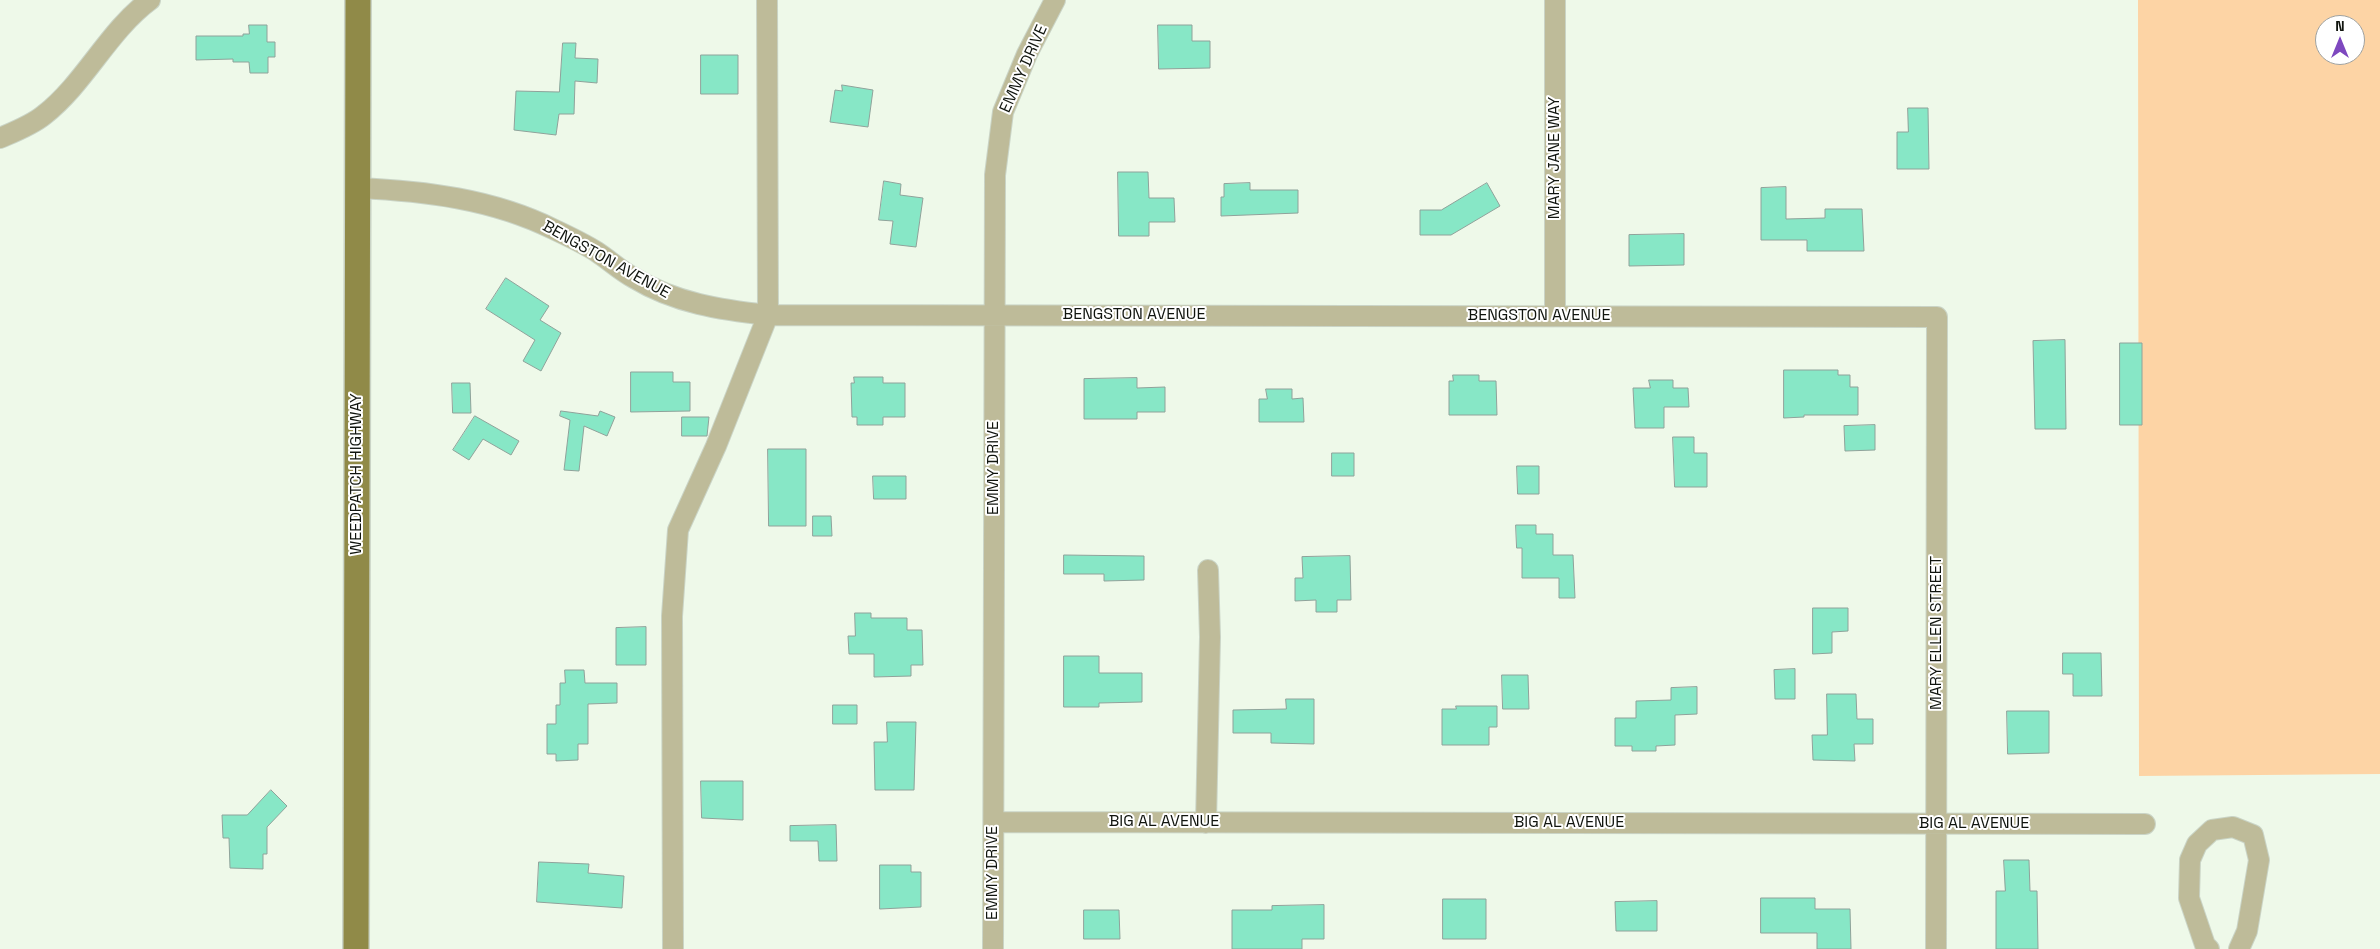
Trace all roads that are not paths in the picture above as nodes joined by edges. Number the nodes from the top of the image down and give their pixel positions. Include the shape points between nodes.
1 (150, 0) edge
2 (358, 0) edge
3 (767, 0) edge
4 (1055, 0) edge
5 (1556, 0) edge
6 (133, 6) edge
7 (0, 138) edge
8 (358, 188) junction
9 (768, 315) junction
10 (994, 315) junction
11 (1555, 316) junction
12 (1937, 317) joint
13 (1208, 570) dead end
14 (994, 822) junction
15 (1206, 822) junction
16 (1936, 824) junction
17 (2145, 824) dead end
18 (356, 949) edge
19 (673, 949) edge
20 (993, 949) edge
21 (1936, 949) edge
22 (2209, 949) edge
23 (2239, 949) edge

1 - 6 street
2 - 8 main road, WEEDPATCH HIGHWAY
3 - 9 street
4 - 10 street, EMMY DRIVE via 1002,112 995,175
5 - 11 street, MARY JANE WAY
6 - 7 street via 85,73 44,116
8 - 9 street, BENGSTON AVENUE via 418,192 505,210 552,228 634,278 676,298 722,310
8 - 18 main road, WEEDPATCH HIGHWAY
9 - 10 street, BENGSTON AVENUE
9 - 19 street via 716,446 678,530 672,616
10 - 11 street, BENGSTON AVENUE
10 - 14 street, EMMY DRIVE
11 - 12 street, BENGSTON AVENUE
12 - 16 street, MARY ELLEN STREET
13 - 15 street via 1210,637
14 - 15 street, BIG AL AVENUE
14 - 20 street, EMMY DRIVE
15 - 16 street, BIG AL AVENUE
16 - 17 street, BIG AL AVENUE
16 - 21 street, MARY ELLEN STREET
22 - 23 street via 2189,898 2190,860 2198,844 2212,830 2233,827 2253,834 2258,860 2247,931

